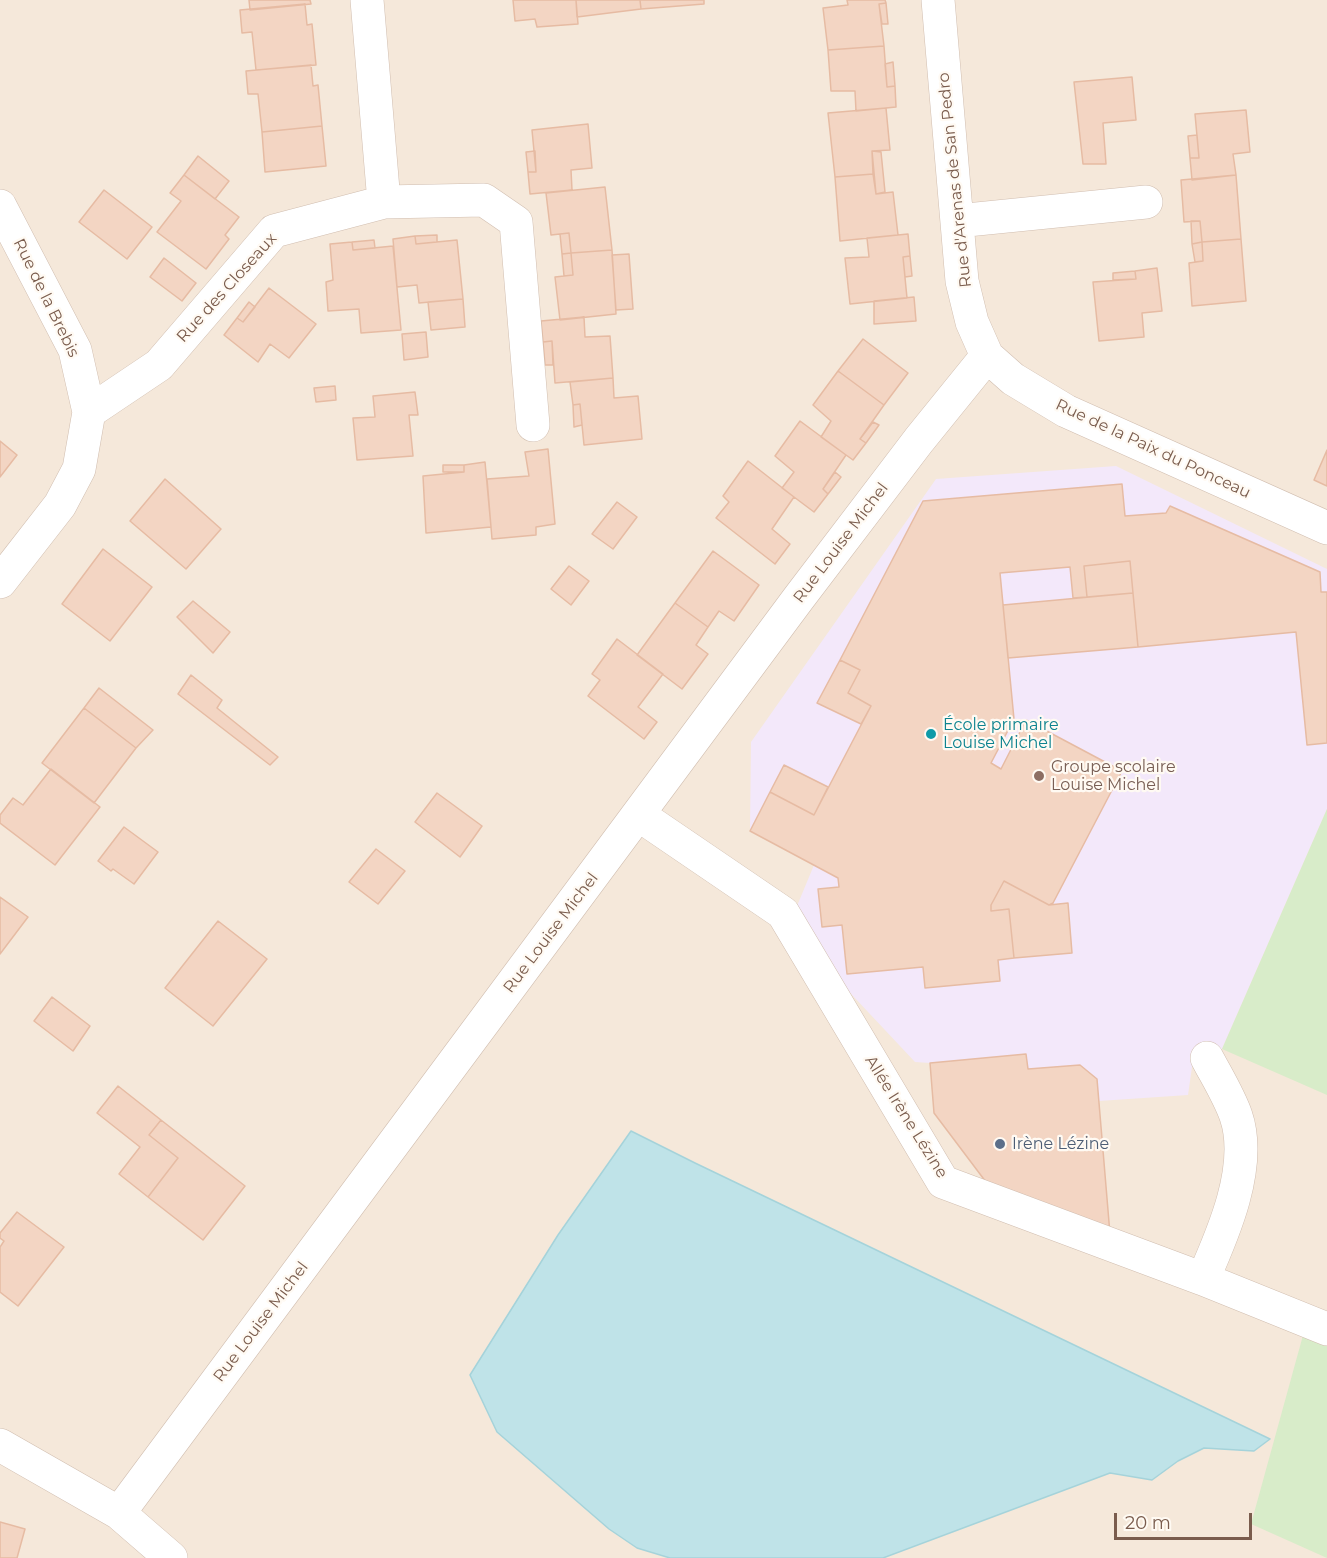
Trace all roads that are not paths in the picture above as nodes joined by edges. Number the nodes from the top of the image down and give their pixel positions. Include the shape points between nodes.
1 (367, 0) edge
2 (938, 0) edge
3 (384, 202) junction
4 (1146, 202) dead end
5 (0, 206) edge
6 (957, 221) junction
7 (987, 356) junction
8 (89, 411) junction
9 (533, 425) dead end
10 (1327, 528) edge
11 (0, 582) edge
12 (639, 815) junction
13 (1207, 1058) dead end
14 (1203, 1279) junction
15 (1327, 1329) edge
16 (0, 1445) edge
17 (119, 1513) junction
18 (171, 1558) edge

1 - 3 street
2 - 6 street, Rue d'Arenas de San Pedro
3 - 8 street, Rue des Closeaux via 274,231 159,365
3 - 9 street, Rue des Closeaux via 484,200 516,222
4 - 6 street
5 - 8 street, Rue de la Brebis via 75,350
6 - 7 street, Rue d'Arenas de San Pedro via 962,281 972,322
7 - 10 street, Rue de la Paix du Ponceau via 1013,379 1066,411
7 - 12 street, Rue Louise Michel via 798,599
8 - 11 street, Rue de la Brebis via 80,469 60,505
12 - 14 street, Allée Irène Lézine via 783,913 943,1182
12 - 17 street, Rue Louise Michel
13 - 14 street via 1236,1116 1240,1150 1234,1197
14 - 15 street, Allée Irène Lézine
16 - 17 street
17 - 18 street

